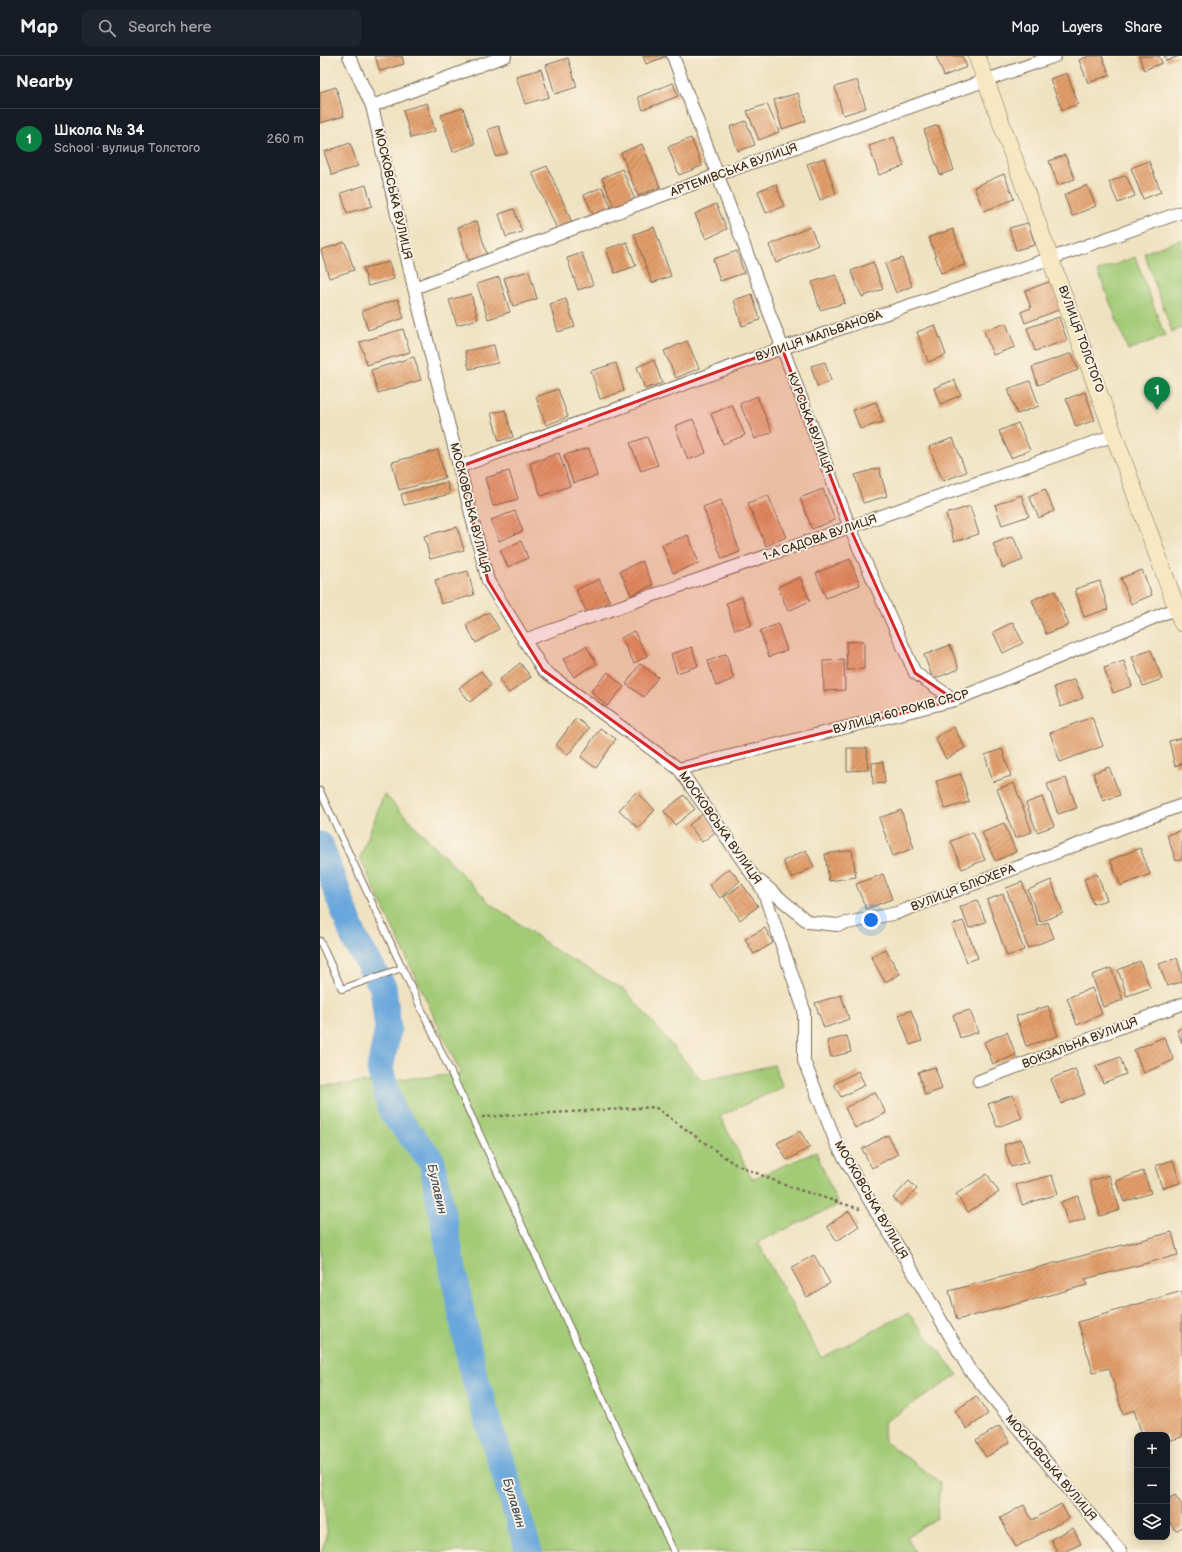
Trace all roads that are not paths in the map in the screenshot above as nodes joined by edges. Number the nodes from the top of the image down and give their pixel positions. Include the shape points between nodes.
1 (349, 56) edge
2 (505, 56) edge
3 (672, 56) edge
4 (977, 56) edge
5 (1055, 56) edge
6 (986, 80) junction
7 (372, 106) junction
8 (717, 175) junction
9 (1182, 212) edge
10 (1052, 258) junction
11 (414, 288) junction
12 (782, 348) junction
13 (1115, 435) junction
14 (459, 467) junction
15 (850, 528) junction
16 (1180, 612) edge
17 (524, 640) junction
18 (955, 700) junction
19 (679, 769) junction
20 (320, 791) edge
21 (1182, 805) edge
22 (753, 875) junction
23 (320, 941) edge
24 (402, 968) junction
25 (1182, 1004) edge
26 (978, 1081) dead end
27 (674, 1552) edge
28 (1121, 1552) edge

1 - 7 street, МОСКОВСЬКА ВУЛИЦЯ
2 - 7 street
3 - 8 street, КУРСЬКА ВУЛИЦЯ
4 - 6 street, ВУЛИЦЯ ТОЛСТОГО
5 - 6 street, АРТЕМІВСЬКА ВУЛИЦЯ
6 - 8 street, АРТЕМІВСЬКА ВУЛИЦЯ
6 - 10 street, ВУЛИЦЯ ТОЛСТОГО
7 - 11 street, МОСКОВСЬКА ВУЛИЦЯ
8 - 11 street, АРТЕМІВСЬКА ВУЛИЦЯ
8 - 12 street, КУРСЬКА ВУЛИЦЯ
9 - 10 street, ВУЛИЦЯ МАЛЬВАНОВА
10 - 12 street, ВУЛИЦЯ МАЛЬВАНОВА
10 - 13 street, ВУЛИЦЯ ТОЛСТОГО
11 - 14 street, МОСКОВСЬКА ВУЛИЦЯ
12 - 14 street, ВУЛИЦЯ МАЛЬВАНОВА
12 - 15 street, КУРСЬКА ВУЛИЦЯ
13 - 15 street, 1-А САДОВА ВУЛИЦЯ
13 - 16 street, ВУЛИЦЯ ТОЛСТОГО
14 - 17 street, МОСКОВСЬКА ВУЛИЦЯ via 488,581
15 - 17 street, 1-А САДОВА ВУЛИЦЯ
15 - 18 street, КУРСЬКА ВУЛИЦЯ via 915,673
16 - 18 street, ВУЛИЦЯ 60 РОКІВ СРСР
17 - 19 street, МОСКОВСЬКА ВУЛИЦЯ via 543,670
18 - 19 street, ВУЛИЦЯ 60 РОКІВ СРСР
19 - 22 street, МОСКОВСЬКА ВУЛИЦЯ
20 - 24 lane
21 - 22 street, ВУЛИЦЯ БЛЮХЕРА via 897,913 837,925 808,922
22 - 28 street, МОСКОВСЬКА ВУЛИЦЯ via 763,890 804,1010 804,1061 837,1144 969,1369
23 - 24 lane via 342,989
24 - 27 lane
25 - 26 street, ВОКЗАЛЬНА ВУЛИЦЯ

